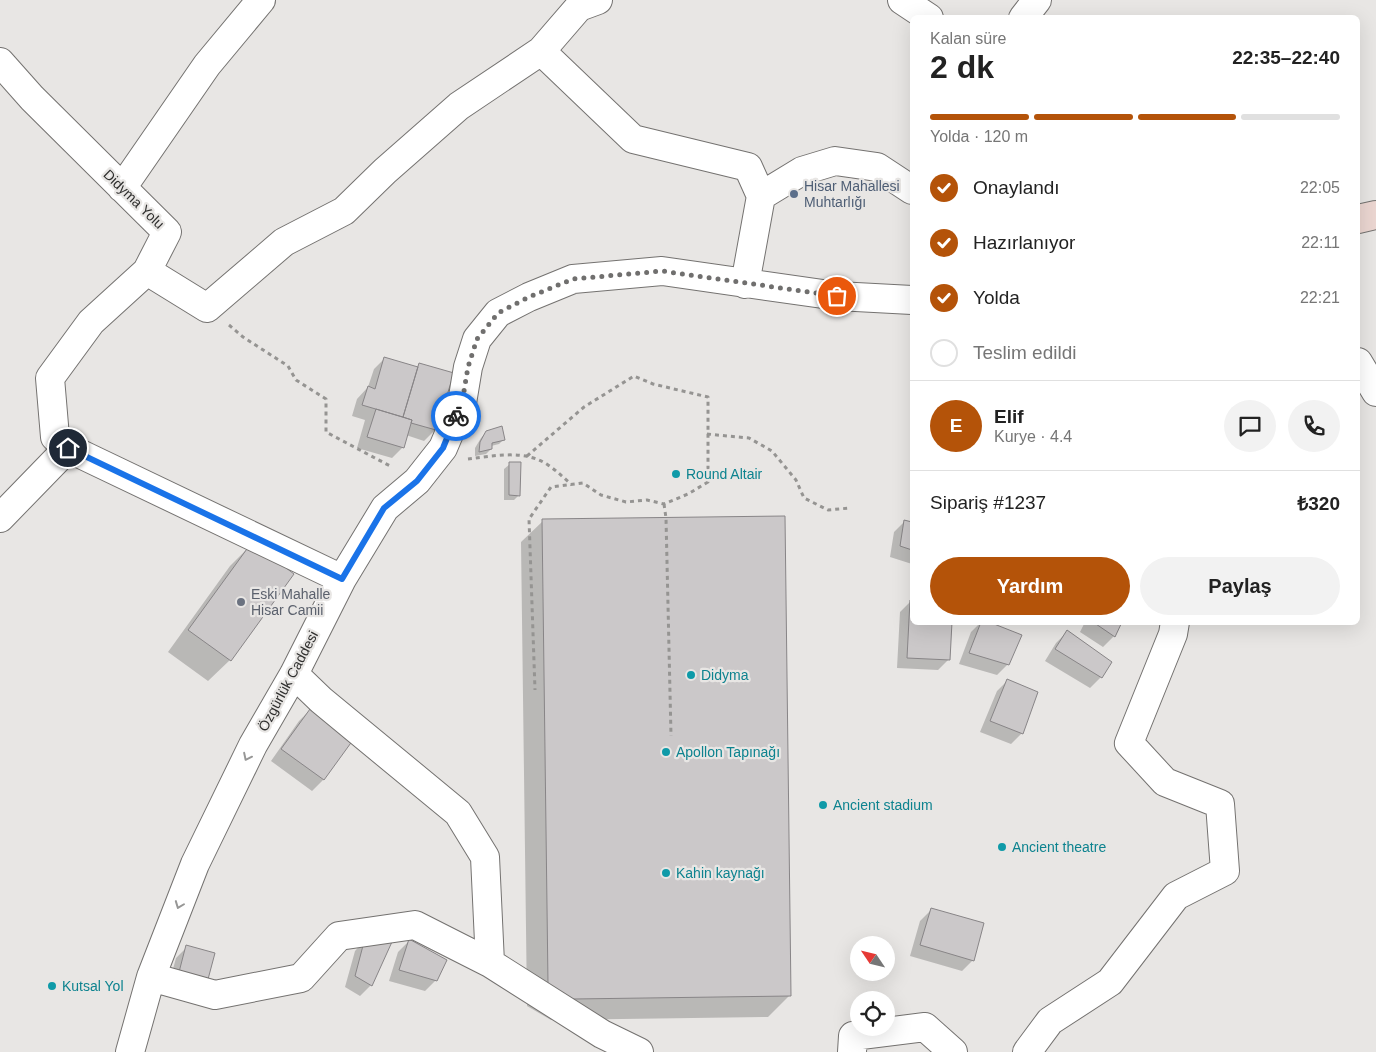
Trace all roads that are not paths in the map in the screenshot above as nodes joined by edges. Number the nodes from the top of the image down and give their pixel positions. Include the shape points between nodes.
1 (261, 0) edge
2 (598, 0) edge
3 (902, 0) edge
4 (1037, 0) edge
5 (924, 15) edge
6 (1025, 15) edge
7 (541, 52) junction
8 (0, 62) edge
9 (122, 188) junction
10 (910, 189) edge
11 (760, 196) junction
12 (1376, 215) edge
13 (1360, 219) edge
14 (147, 271) junction
15 (746, 284) junction
16 (910, 300) edge
17 (1360, 365) edge
18 (1376, 392) edge
19 (68, 448) junction
20 (0, 518) edge
21 (342, 579) junction
22 (1174, 625) edge
23 (294, 674) junction
24 (490, 963) junction
25 (151, 976) junction
26 (130, 1052) edge
27 (639, 1052) edge
28 (852, 1052) edge
29 (954, 1052) edge
30 (1027, 1052) edge

1 - 9 street via 207,65
2 - 7 street via 579,7
3 - 5 street
4 - 6 street
7 - 11 street via 633,139 748,166
7 - 14 street via 459,106 344,211 284,242 207,308
8 - 9 street, Didyma Yolu
9 - 14 street, Didyma Yolu via 168,232
10 - 11 street via 877,167 835,161 802,171
11 - 15 street
12 - 13 main road
14 - 19 street, Didyma Yolu via 91,322 50,378 55,438
15 - 16 street, Özgürlük Caddesi via 837,296
15 - 21 street, Özgürlük Caddesi via 662,271 573,279 498,313 477,339 462,403 443,448 417,481 384,508
17 - 18 street
19 - 20 street
19 - 21 street, Didyma Yolu
21 - 23 street, Özgürlük Caddesi
22 - 30 street via 1129,743 1165,782 1220,804 1225,872 1176,896 1110,982 1050,1021
23 - 24 street via 458,813 485,857
23 -> 25 street, Özgürlük Caddesi via 253,746 195,864
24 - 25 street via 414,926 339,936 301,978 254,988 215,995
24 - 27 street via 602,1034
25 - 26 street, Özgürlük Caddesi
28 - 29 street via 853,1036 925,1027

